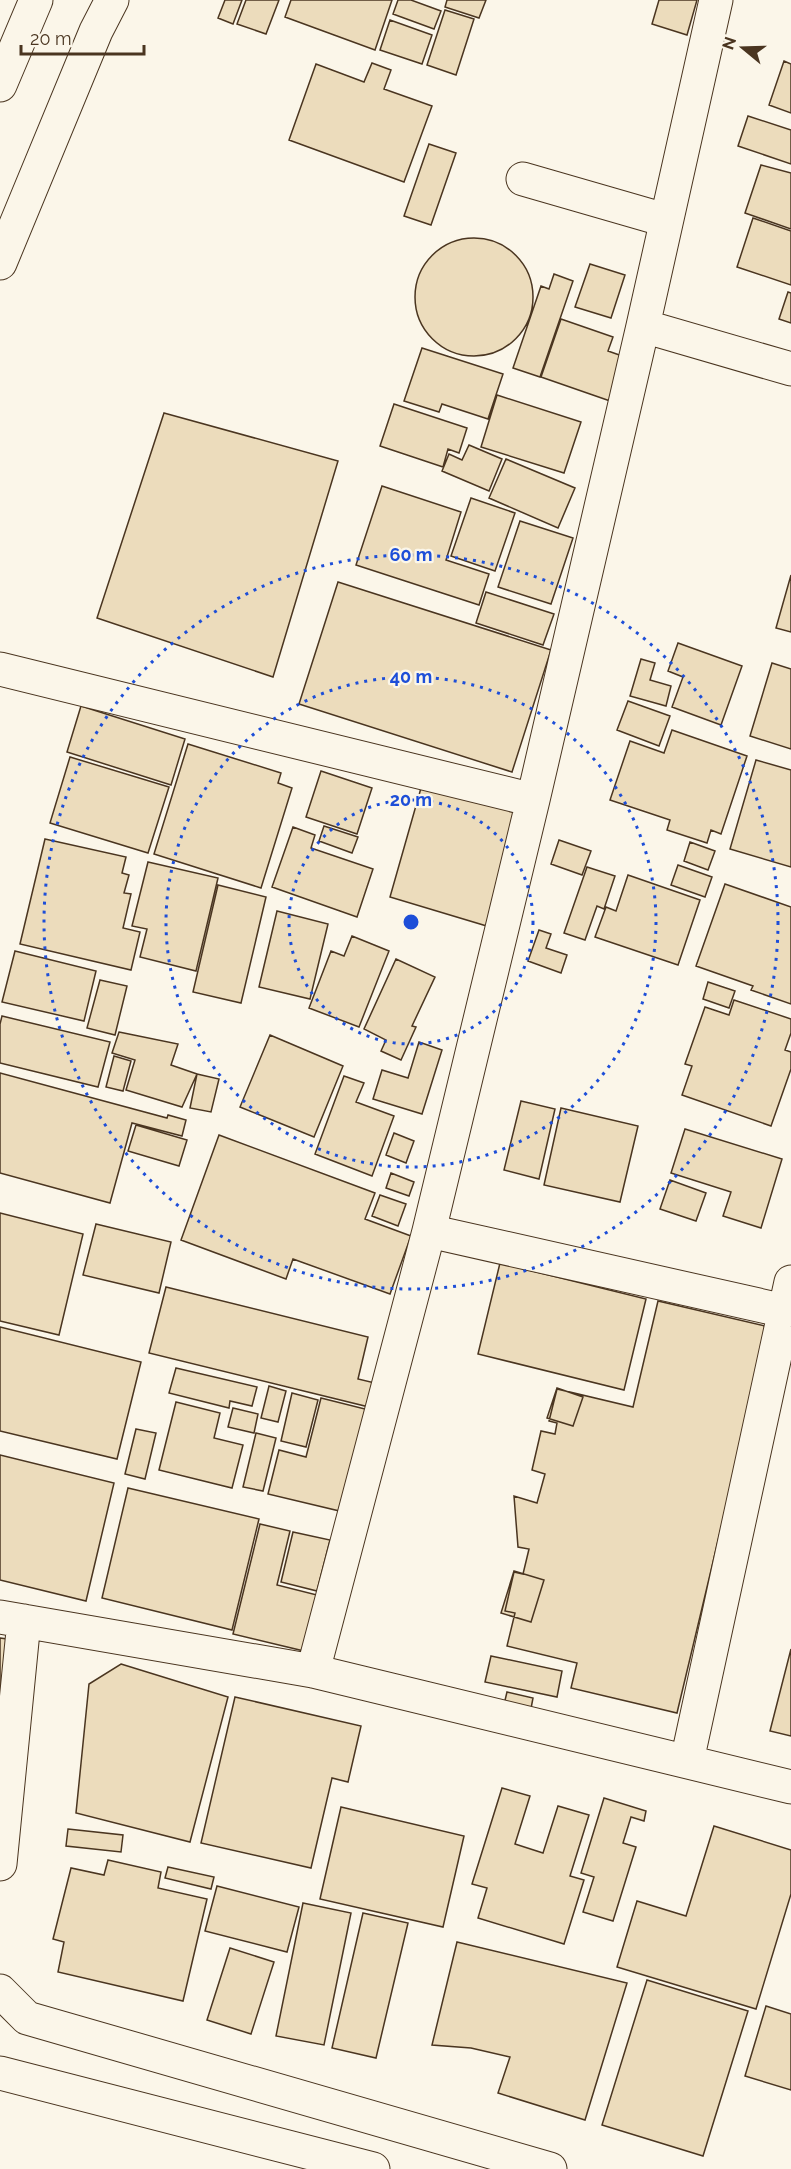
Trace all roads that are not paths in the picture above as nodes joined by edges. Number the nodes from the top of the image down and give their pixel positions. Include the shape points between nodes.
1 (36, 0) edge
2 (112, 0) edge
3 (716, 0) edge
4 (0, 85) edge
5 (523, 179) dead end
6 (665, 220) junction
7 (0, 263) edge
8 (643, 326) junction
9 (791, 369) edge
10 (0, 669) edge
11 (533, 800) junction
12 (429, 1231) junction
13 (788, 1296) edge
14 (12, 1619) edge
15 (313, 1671) junction
16 (687, 1761) junction
17 (791, 1787) edge
18 (0, 1863) edge
19 (0, 1991) edge
20 (0, 2073) edge
21 (373, 2169) edge
22 (550, 2169) edge

1 - 4 main road
2 - 7 main road
3 - 6 main road
5 - 6 main road
6 - 8 main road
8 - 9 main road
8 - 11 main road
10 - 11 main road
11 - 12 main road
12 - 13 main road
12 - 15 main road
13 - 16 main road
14 - 15 main road
14 - 18 main road
15 - 16 main road
16 - 17 main road
19 - 22 main road via 27,2018
20 - 21 main road

